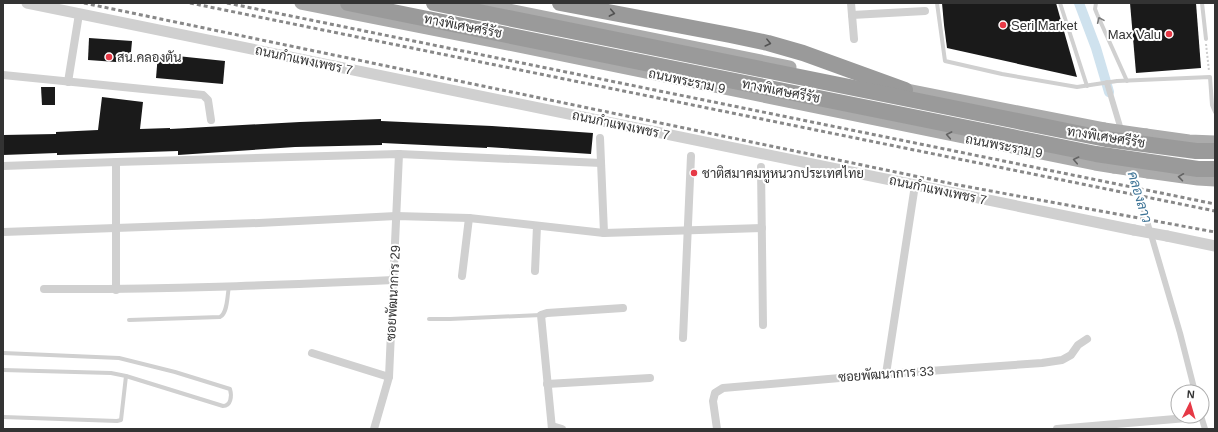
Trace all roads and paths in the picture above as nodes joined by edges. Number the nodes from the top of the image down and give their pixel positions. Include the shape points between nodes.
1 (27, 3) edge
2 (301, 3) edge
3 (348, 3) edge
4 (434, 3) edge
5 (474, 3) edge
6 (560, 3) edge
7 (851, 3) edge
8 (937, 3) edge
9 (1060, 3) edge
10 (1096, 3) edge
11 (1202, 3) edge
12 (511, 6) edge
13 (925, 11) dead end
14 (79, 14) junction
15 (852, 15) junction
16 (854, 39) dead end
17 (1206, 39) joint
18 (3, 75) edge
19 (1210, 77) junction
20 (1127, 81) junction
21 (68, 82) junction
22 (1107, 83) junction
23 (1087, 86) junction
24 (905, 90) junction
25 (1215, 112) edge
26 (211, 120) dead end
27 (600, 138) dead end
28 (1215, 142) edge
29 (1215, 151) edge
30 (399, 154) junction
31 (690, 156) dead end
32 (116, 162) junction
33 (601, 164) junction
34 (3, 166) edge
35 (761, 167) dead end
36 (1215, 169) edge
37 (1215, 180) edge
38 (915, 185) junction
39 (396, 216) junction
40 (469, 218) junction
41 (537, 226) junction
42 (116, 228) junction
43 (762, 228) junction
44 (688, 231) junction
45 (3, 232) edge
46 (604, 233) junction
47 (1215, 246) edge
48 (535, 271) dead end
49 (462, 276) dead end
50 (393, 280) junction
51 (229, 286) junction
52 (44, 289) dead end
53 (116, 290) junction
54 (623, 308) dead end
55 (541, 315) junction
56 (429, 319) dead end
57 (129, 320) dead end
58 (763, 325) dead end
59 (683, 338) dead end
60 (1087, 339) dead end
61 (3, 353) edge
62 (312, 353) dead end
63 (3, 370) edge
64 (886, 374) junction
65 (126, 376) junction
66 (389, 376) junction
67 (650, 378) dead end
68 (547, 384) junction
69 (1193, 384) edge
70 (3, 417) edge
71 (1170, 419) edge
72 (552, 427) edge
73 (374, 429) edge
74 (562, 429) edge
75 (717, 429) edge
76 (1056, 429) edge

1 - 14 street, ถนนกำแพงเพชร 7
37 -> 2 main road, ถนนพระราม 9, bridge via 1095,164
3 - 36 highway, ทางพิเศษศรีรัช, bridge via 1096,154 1198,169
4 - 29 highway, ทางพิเศษศรีรัช, bridge via 1106,139 1196,151
5 - 12 main road
6 -> 24 highway via 768,43
7 - 15 street
8 - 23 lane via 946,61 1002,74 1076,87
9 - 23 lane
20 -> 10 lane via 1095,9
11 - 17 lane
12 - 24 main road
13 - 15 street
14 - 21 street
14 - 38 street, ถนนกำแพงเพชร 7
15 - 16 street
17 - 19 path
18 - 21 street
19 - 20 lane
19 - 25 lane
20 - 22 lane
21 - 26 street via 203,95 208,100
22 - 23 lane
22 - 69 street
24 - 28 main road, bridge via 1104,128 1189,141
27 - 33 street
30 - 32 street
30 - 33 street
30 - 39 street, ซอยพัฒนาการ 29
31 - 44 street
32 - 34 street
32 - 42 street
33 - 46 street
35 - 43 street
38 - 47 street, ถนนกำแพงเพชร 7, bridge
38 - 64 street
39 - 40 street
39 - 42 street
39 - 50 street, ซอยพัฒนาการ 29
40 - 41 street
40 - 49 street
41 - 46 street
41 - 48 street
42 - 45 street
42 - 53 street
43 - 44 street
43 - 58 street
44 - 46 street
44 - 59 street
50 - 51 street
50 - 66 street, ซอยพัฒนาการ 29
51 - 53 street
51 - 57 lane via 223,316
52 - 53 street
54 - 55 street
55 - 56 lane
55 - 68 street
60 - 64 street, ซอยพัฒนาการ 33 via 1062,360
61 - 65 lane via 119,358 230,389 231,394 229,403 223,406
62 - 66 street
63 - 65 lane via 112,373
64 - 75 street, ซอยพัฒนาการ 33 via 723,388 715,393 713,401
65 - 70 lane via 120,420
66 - 73 street, ซอยพัฒนาการ 29
67 - 68 street
68 - 72 street
71 - 76 street
72 - 74 street

